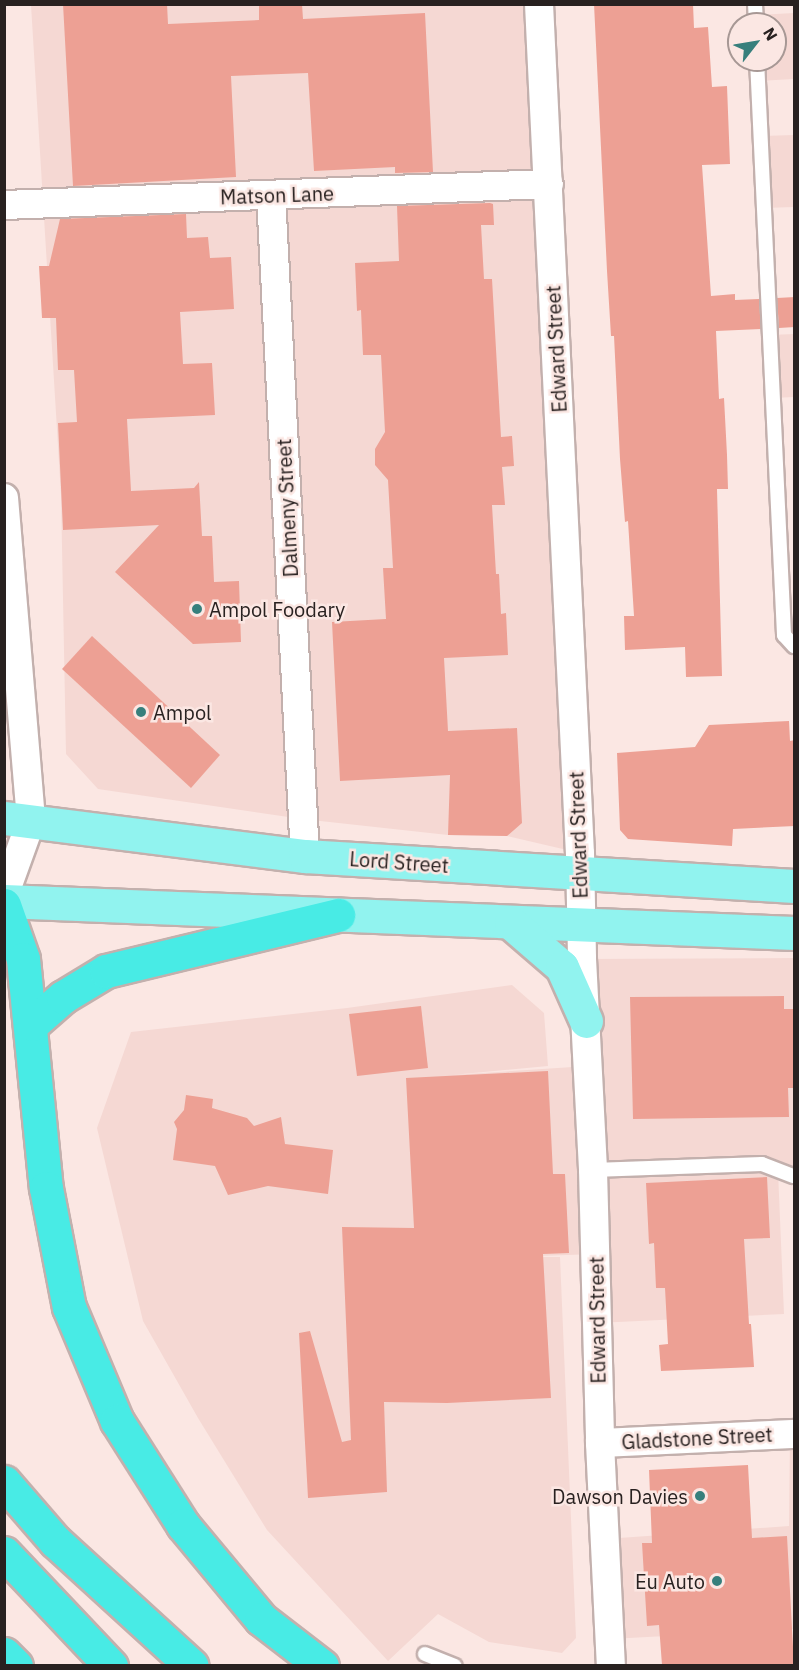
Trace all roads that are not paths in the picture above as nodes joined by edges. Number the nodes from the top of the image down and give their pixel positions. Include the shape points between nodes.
1 (539, 4) edge
2 (758, 72) edge
3 (549, 184) junction
4 (271, 195) junction
5 (4, 205) edge
6 (4, 498) edge
7 (795, 646) edge
8 (18, 819) edge
9 (305, 856) junction
10 (580, 873) junction
11 (795, 886) edge
12 (4, 896) edge
13 (4, 903) edge
14 (338, 915) junction
15 (511, 923) junction
16 (581, 924) junction
17 (795, 933) edge
18 (586, 1021) junction
19 (32, 1024) junction
20 (593, 1170) junction
21 (795, 1176) edge
22 (795, 1434) edge
23 (600, 1443) junction
24 (4, 1482) edge
25 (4, 1553) edge
26 (4, 1654) edge
27 (425, 1654) dead end
28 (16, 1665) edge
29 (111, 1665) edge
30 (192, 1665) edge
31 (322, 1665) edge
32 (455, 1665) edge
33 (612, 1665) edge

1 - 3 street, Edward Street
2 - 7 lane via 784,635
3 - 4 street, Matson Lane
3 - 10 street, Edward Street
4 - 5 street, Matson Lane
4 - 9 street, Dalmeny Street
6 - 8 street
8 - 9 main road, Lord Street
8 - 12 street
9 - 10 main road, Lord Street
10 - 11 main road, Lord Street
10 - 16 street, Edward Street
13 - 14 main road
13 - 19 highway via 23,959
14 - 15 main road
14 - 19 highway via 106,971 63,997
15 - 16 main road
15 - 18 main road via 562,967
16 - 17 main road
16 - 18 street, Edward Street
18 - 20 street, Edward Street
19 - 31 highway via 46,1188 69,1307 117,1420 183,1526 261,1619
20 - 21 lane via 762,1164
20 - 23 street, Edward Street
22 - 23 street, Gladstone Street
23 - 33 street, Edward Street
24 - 30 highway via 55,1541
25 - 29 highway
26 - 28 highway
27 - 32 lane

